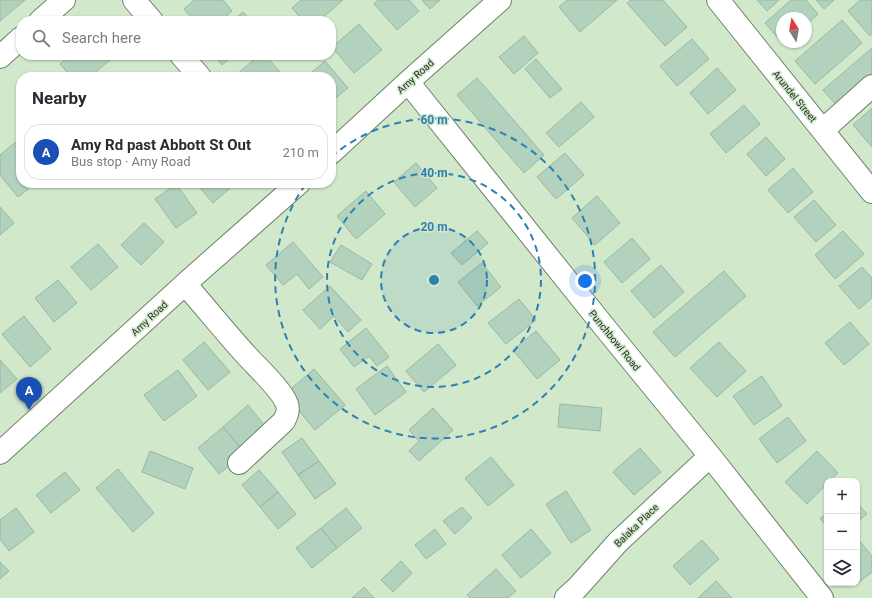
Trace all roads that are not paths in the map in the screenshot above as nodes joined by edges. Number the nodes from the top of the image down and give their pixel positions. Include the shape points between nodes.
1 (64, 0) edge
2 (134, 0) edge
3 (500, 0) edge
4 (718, 0) edge
5 (46, 16) edge
6 (148, 16) edge
7 (16, 43) edge
8 (0, 57) edge
9 (185, 60) edge
10 (196, 72) edge
11 (408, 82) junction
12 (872, 86) edge
13 (823, 130) junction
14 (336, 148) edge
15 (291, 188) edge
16 (872, 192) edge
17 (185, 284) junction
18 (0, 453) edge
19 (710, 456) junction
20 (239, 463) dead end
21 (566, 598) edge
22 (822, 598) edge

1 - 5 street
2 - 6 street
3 - 11 street, Amy Road
4 - 13 street, Arundel Street
7 - 8 street
9 - 10 street
11 - 14 street, Amy Road
11 - 19 street, Punchbowl Road
12 - 13 street
13 - 16 street, Arundel Street
15 - 17 street, Amy Road
17 - 18 street, Amy Road
17 - 20 street via 273,384 288,406 284,421
19 - 21 street, Balaka Place via 618,542
19 - 22 street, Punchbowl Road

